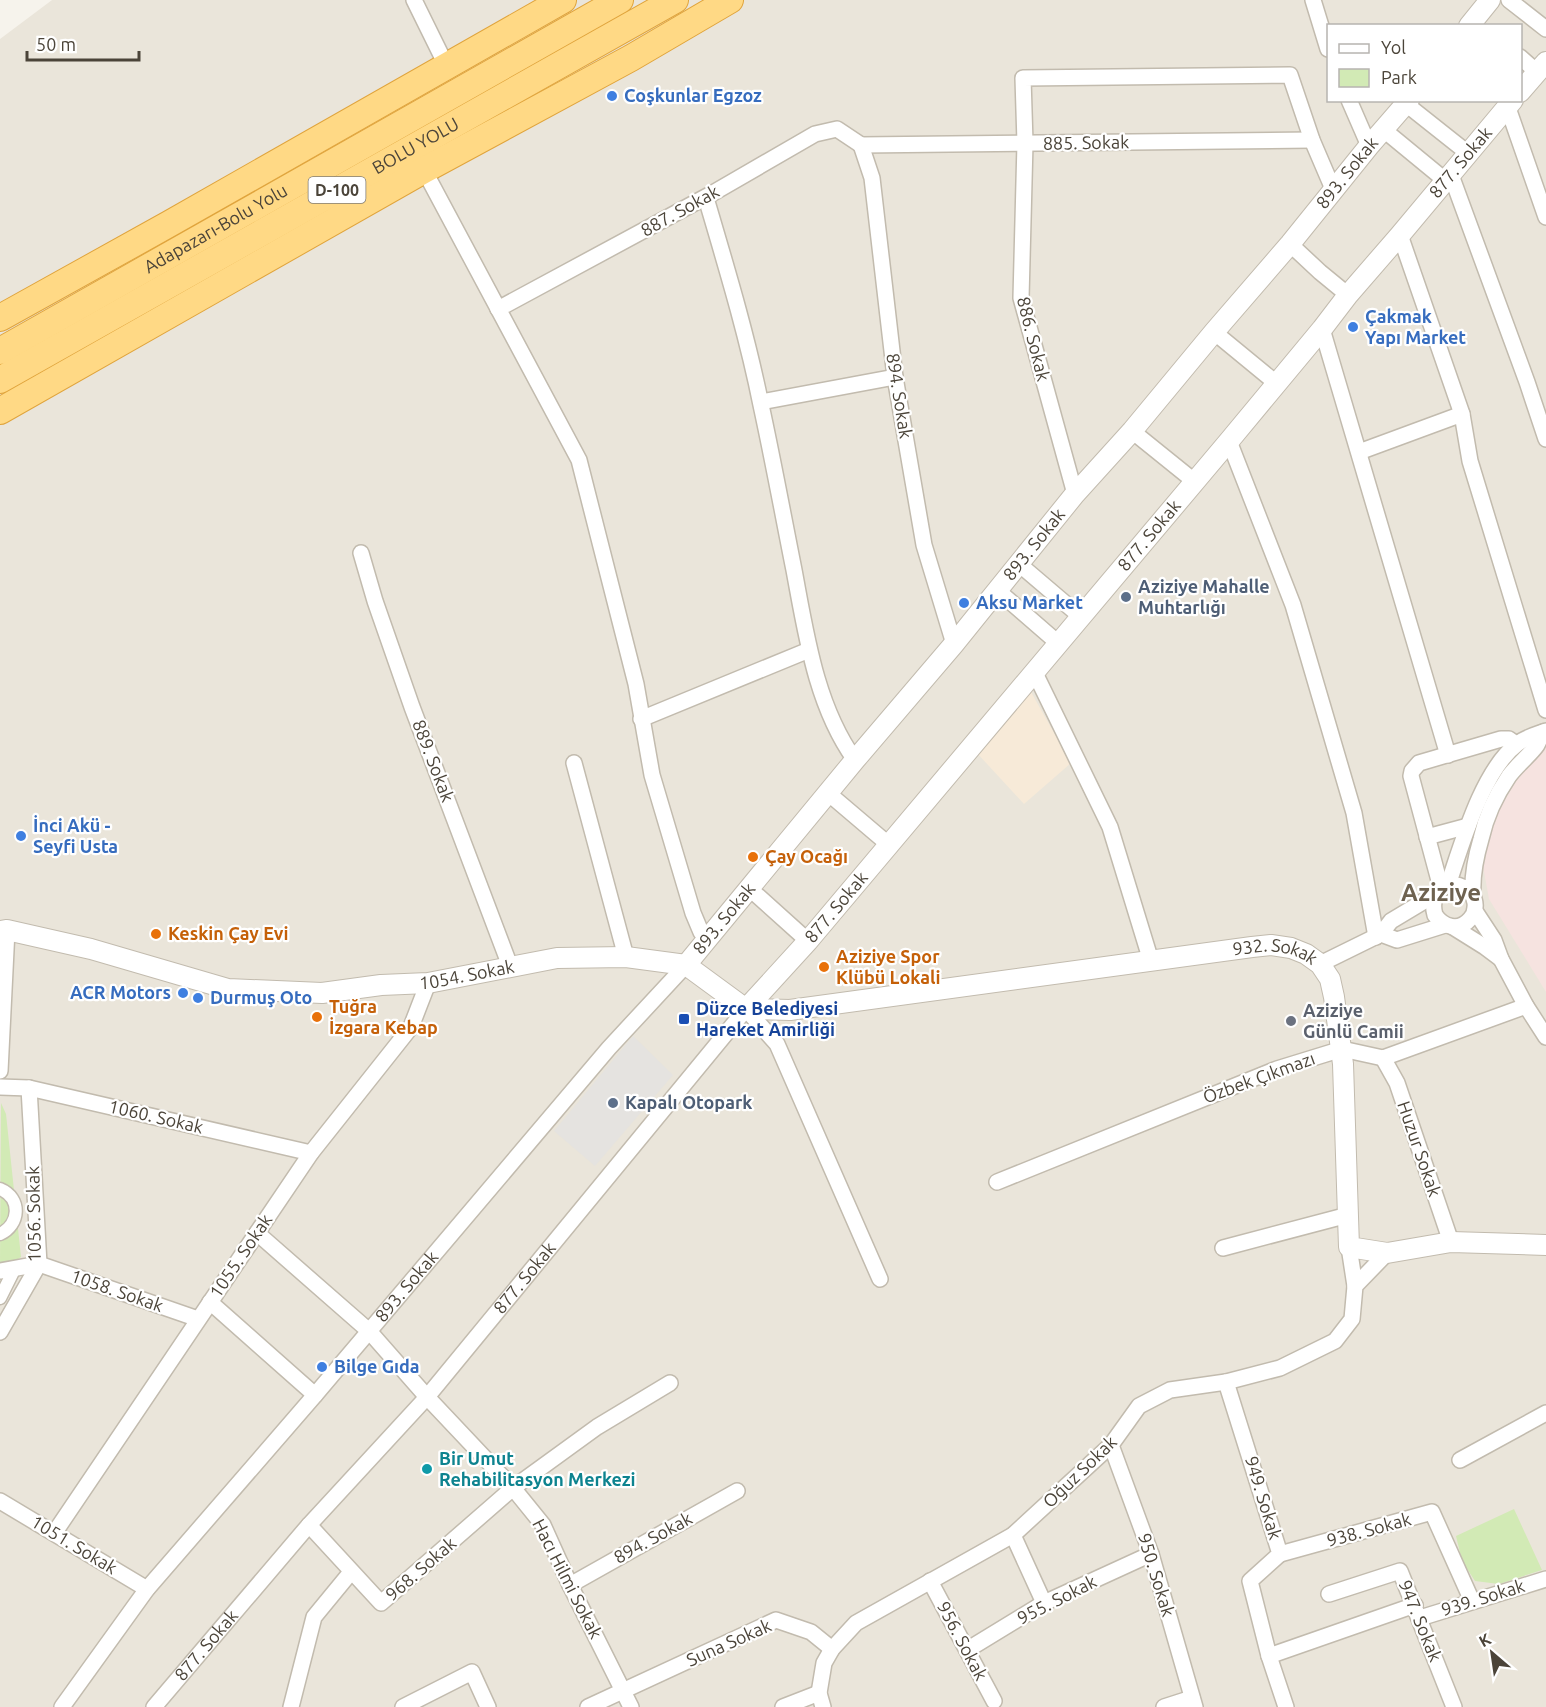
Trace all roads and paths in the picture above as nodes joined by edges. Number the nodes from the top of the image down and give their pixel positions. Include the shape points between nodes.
1 (414, 0) edge
2 (620, 0) edge
3 (675, 0) edge
4 (730, 0) edge
5 (1313, 0) edge
6 (1490, 0) edge
7 (1509, 0) edge
8 (552, 3) edge
9 (1477, 23) edge
10 (1546, 29) edge
11 (1327, 43) edge
12 (1522, 57) edge
13 (447, 67) junction
14 (1542, 67) edge
15 (1522, 91) edge
16 (1350, 102) edge
17 (1408, 102) edge
18 (1510, 104) edge
19 (1384, 130) junction
20 (1312, 141) junction
21 (1025, 143) junction
22 (861, 145) junction
23 (1369, 146) junction
24 (1469, 154) junction
25 (424, 170) junction
26 (1449, 178) junction
27 (1333, 189) junction
28 (706, 198) junction
29 (1546, 217) edge
30 (1400, 235) junction
31 (1290, 244) junction
32 (1348, 295) junction
33 (498, 309) junction
34 (0, 318) edge
35 (1322, 329) junction
36 (1214, 332) junction
37 (0, 351) edge
38 (895, 377) junction
39 (0, 380) edge
40 (1276, 383) junction
41 (761, 402) junction
42 (0, 411) edge
43 (1462, 414) junction
44 (1132, 431) junction
45 (1546, 439) edge
46 (1229, 441) junction
47 (1359, 452) junction
48 (1194, 481) junction
49 (1075, 494) junction
50 (362, 553) dead end
51 (1019, 564) junction
52 (998, 590) junction
53 (1080, 616) junction
54 (1058, 643) junction
55 (954, 644) junction
56 (809, 650) junction
57 (1034, 671) junction
58 (1546, 710) edge
59 (641, 719) junction
60 (1544, 731) edge
61 (1516, 744) junction
62 (1448, 755) junction
63 (855, 760) junction
64 (574, 763) dead end
65 (828, 792) junction
66 (1468, 826) junction
67 (1427, 837) junction
68 (888, 844) junction
69 (749, 888) junction
70 (1442, 889) junction
71 (1474, 903) junction
72 (1449, 926) junction
73 (3, 930) edge
74 (1379, 935) junction
75 (707, 939) junction
76 (808, 940) junction
77 (626, 957) junction
78 (1501, 959) junction
79 (1151, 961) junction
80 (1320, 964) junction
81 (686, 965) junction
82 (510, 966) junction
83 (428, 983) junction
84 (1526, 1006) junction
85 (746, 1009) junction
86 (1546, 1037) edge
87 (1342, 1049) junction
88 (1383, 1058) junction
89 (0, 1071) edge
90 (0, 1087) edge
91 (28, 1088) junction
92 (311, 1153) junction
93 (998, 1182) dead end
94 (0, 1189) edge
95 (35, 1205) junction
96 (16, 1207) junction
97 (1348, 1215) junction
98 (257, 1233) junction
99 (0, 1234) edge
100 (1451, 1242) junction
101 (1546, 1245) edge
102 (1349, 1247) junction
103 (1223, 1248) dead end
104 (1387, 1253) junction
105 (39, 1264) junction
106 (7, 1269) edge
107 (880, 1279) dead end
108 (1355, 1286) junction
109 (0, 1298) edge
110 (210, 1302) junction
111 (198, 1319) junction
112 (369, 1331) junction
113 (0, 1332) edge
114 (1226, 1382) junction
115 (670, 1383) dead end
116 (315, 1395) junction
117 (427, 1397) junction
118 (1546, 1413) edge
119 (1112, 1445) junction
120 (1460, 1460) dead end
121 (513, 1488) junction
122 (737, 1491) dead end
123 (0, 1501) edge
124 (309, 1526) junction
125 (55, 1532) junction
126 (1013, 1535) junction
127 (1151, 1554) junction
128 (1280, 1554) junction
129 (351, 1572) junction
130 (1546, 1580) edge
131 (930, 1581) junction
132 (570, 1584) junction
133 (147, 1589) junction
134 (1329, 1594) dead end
135 (1472, 1601) junction
136 (1044, 1604) junction
137 (1417, 1611) junction
138 (832, 1649) junction
139 (967, 1650) junction
140 (1269, 1656) junction
141 (624, 1690) junction
142 (821, 1700) edge
143 (994, 1701) dead end
144 (1193, 1703) edge
145 (62, 1707) edge
146 (154, 1707) edge
147 (291, 1707) edge
148 (403, 1707) edge
149 (489, 1707) edge
150 (588, 1707) edge
151 (631, 1707) edge
152 (783, 1707) edge
153 (1164, 1707) edge
154 (1286, 1707) edge
155 (1454, 1707) edge

1 - 13 street
2 - 37 highway, Adapazarı-Bolu Yolu / D-100
3 - 39 highway, BOLU YOLU / D-100
4 - 25 highway
5 - 11 street
6 - 9 street
7 - 10 street
8 - 13 highway
12 - 14 street
13 - 34 highway
14 - 15 street
16 - 23 street
17 - 19 street, 893. Sokak
17 - 24 street
18 - 24 street, 877. Sokak
18 - 29 street
19 - 23 street, 893. Sokak
19 - 26 street
20 - 21 street, 885. Sokak
20 - 21 street, 886. Sokak via 1290,75 1023,78
20 - 27 street
21 - 22 street, 885. Sokak
21 - 49 street, 886. Sokak via 1021,298
22 - 28 street, 887. Sokak via 837,129 815,134
22 - 38 street, 894. Sokak via 872,178
23 - 27 street, 893. Sokak
24 - 26 street, 877. Sokak
25 - 33 street
25 - 42 highway
26 - 30 street, 877. Sokak
26 - 45 street
27 - 31 street, 893. Sokak
28 - 33 street, 887. Sokak
28 - 41 street
30 - 32 street, 877. Sokak
30 - 43 street
31 - 32 street
31 - 36 street, 893. Sokak
32 - 35 street, 877. Sokak
33 - 59 street via 579,460 636,684
35 - 40 street, 877. Sokak
35 - 47 street
36 - 40 street
36 - 44 street, 893. Sokak
38 - 41 street
38 - 55 street, 894. Sokak via 924,545
40 - 46 street, 877. Sokak
41 - 56 street
43 - 47 street
43 - 58 street via 1470,461
44 - 48 street
44 - 49 street, 893. Sokak
46 - 48 street, 877. Sokak
46 - 74 street via 1293,605 1354,813
47 - 62 street
48 - 53 street, 877. Sokak
49 - 51 street, 893. Sokak
50 - 82 street, 889. Sokak via 405,686
51 - 52 street, 893. Sokak
51 - 53 street
52 - 54 street
52 - 55 street, 893. Sokak
53 - 54 street, 877. Sokak
54 - 57 street, 877. Sokak
55 - 63 street, 893. Sokak
56 - 59 street
56 - 63 street via 828,709
57 - 68 street, 877. Sokak
57 - 79 street via 1110,827
59 - 75 street via 652,775 693,913
60 - 61 street
60 - 71 street via 1492,805 1477,854
61 - 62 street via 1501,739
61 - 66 street via 1496,766
62 - 67 street via 1419,763 1412,771
63 - 65 street, 893. Sokak
64 - 77 street
65 - 68 street
65 - 69 street, 893. Sokak
66 - 67 street
66 - 70 street
67 - 70 street
68 - 76 street, 877. Sokak
69 - 75 street, 893. Sokak
69 - 76 street
70 - 71 street via 1455,884 1462,886 1469,890
70 - 72 street via 1433,901 1435,915
70 - 74 street via 1392,921
71 - 72 street via 1467,923
71 - 78 street
72 - 74 street via 1397,940
72 - 78 street
73 - 83 street, 1054. Sokak via 91,949 228,989 322,993
73 - 89 street
74 - 80 street
75 - 81 street, 893. Sokak
76 - 85 street, 877. Sokak
77 - 81 street, 1054. Sokak
77 - 82 street, 1054. Sokak via 557,957
78 - 84 street
79 - 80 street, 932. Sokak via 1271,945 1291,948
79 - 85 street, 932. Sokak via 790,1010
80 - 87 street, 932. Sokak via 1330,979
81 - 85 street
81 - 112 street, 893. Sokak via 609,1048
82 - 83 street, 1054. Sokak
83 - 92 street, 1055. Sokak via 411,1027
84 - 86 street
84 - 88 street
85 - 107 street via 777,1044
85 - 117 street, 877. Sokak
87 - 88 street, Özbek Çıkmazı
87 - 93 street, Özbek Çıkmazı via 1277,1069
87 - 97 street, 932. Sokak
88 - 100 street, Huzur Sokak via 1397,1083
90 - 91 street, 1060. Sokak
91 - 92 street, 1060. Sokak
91 - 95 street, 1056. Sokak
92 - 98 street, 1055. Sokak
94 - 96 street
95 - 96 street
95 - 105 street, 1056. Sokak
96 - 99 street via 12,1226
97 - 102 street, 932. Sokak
97 - 103 street
98 - 110 street, 1055. Sokak
98 - 112 street, Hacı Hilmi Sokak
100 - 101 street
100 - 104 street
102 - 104 street
102 - 108 street, Oğuz Sokak
104 - 108 street
105 - 106 street, 1058. Sokak
105 - 111 street, 1058. Sokak
105 - 113 street, 1056. Sokak
106 - 109 street
108 - 114 street, Oğuz Sokak via 1353,1319 1335,1341 1280,1368
110 - 111 street, 1055. Sokak
110 - 116 street
111 - 125 street, 1055. Sokak
112 - 116 street, 893. Sokak
112 - 117 street, Hacı Hilmi Sokak
114 - 119 street, Oğuz Sokak via 1170,1390 1138,1406
114 - 128 street, 949. Sokak
115 - 121 street via 597,1427
116 - 133 street, 893. Sokak
117 - 121 street, Hacı Hilmi Sokak
117 - 124 street, 877. Sokak
118 - 120 street
119 - 126 street, Oğuz Sokak
119 - 127 street, 950. Sokak
121 - 129 street, 968. Sokak via 381,1603
121 - 132 street, Hacı Hilmi Sokak via 543,1525
122 - 132 street, 894. Sokak
123 - 125 street, 1051. Sokak
124 - 129 street, 968. Sokak
124 - 146 street, 877. Sokak
125 - 133 street, 1051. Sokak
126 - 131 street, Oğuz Sokak
126 - 136 street
127 - 136 street, 955. Sokak
127 - 144 street, 950. Sokak
128 - 135 street, 938. Sokak via 1432,1512
128 - 140 street, 949. Sokak via 1250,1581
129 - 147 street via 314,1617
130 - 135 street, 939. Sokak
131 - 138 street, Oğuz Sokak via 856,1623
131 - 139 street, 956. Sokak
132 - 141 street, Hacı Hilmi Sokak
133 - 145 street, 893. Sokak
134 - 137 street, 947. Sokak via 1400,1571
135 - 137 street, 939. Sokak
136 - 139 street, 955. Sokak
137 - 140 street, 939. Sokak
137 - 155 street, 947. Sokak
138 - 141 street, Suna Sokak via 811,1632 776,1620
138 - 142 street, Oğuz Sokak via 824,1663
139 - 143 street, 956. Sokak
140 - 154 street, 949. Sokak
141 - 150 street, Suna Sokak
141 - 151 street, Hacı Hilmi Sokak
142 - 152 street
144 - 153 street
148 - 149 street via 472,1672

